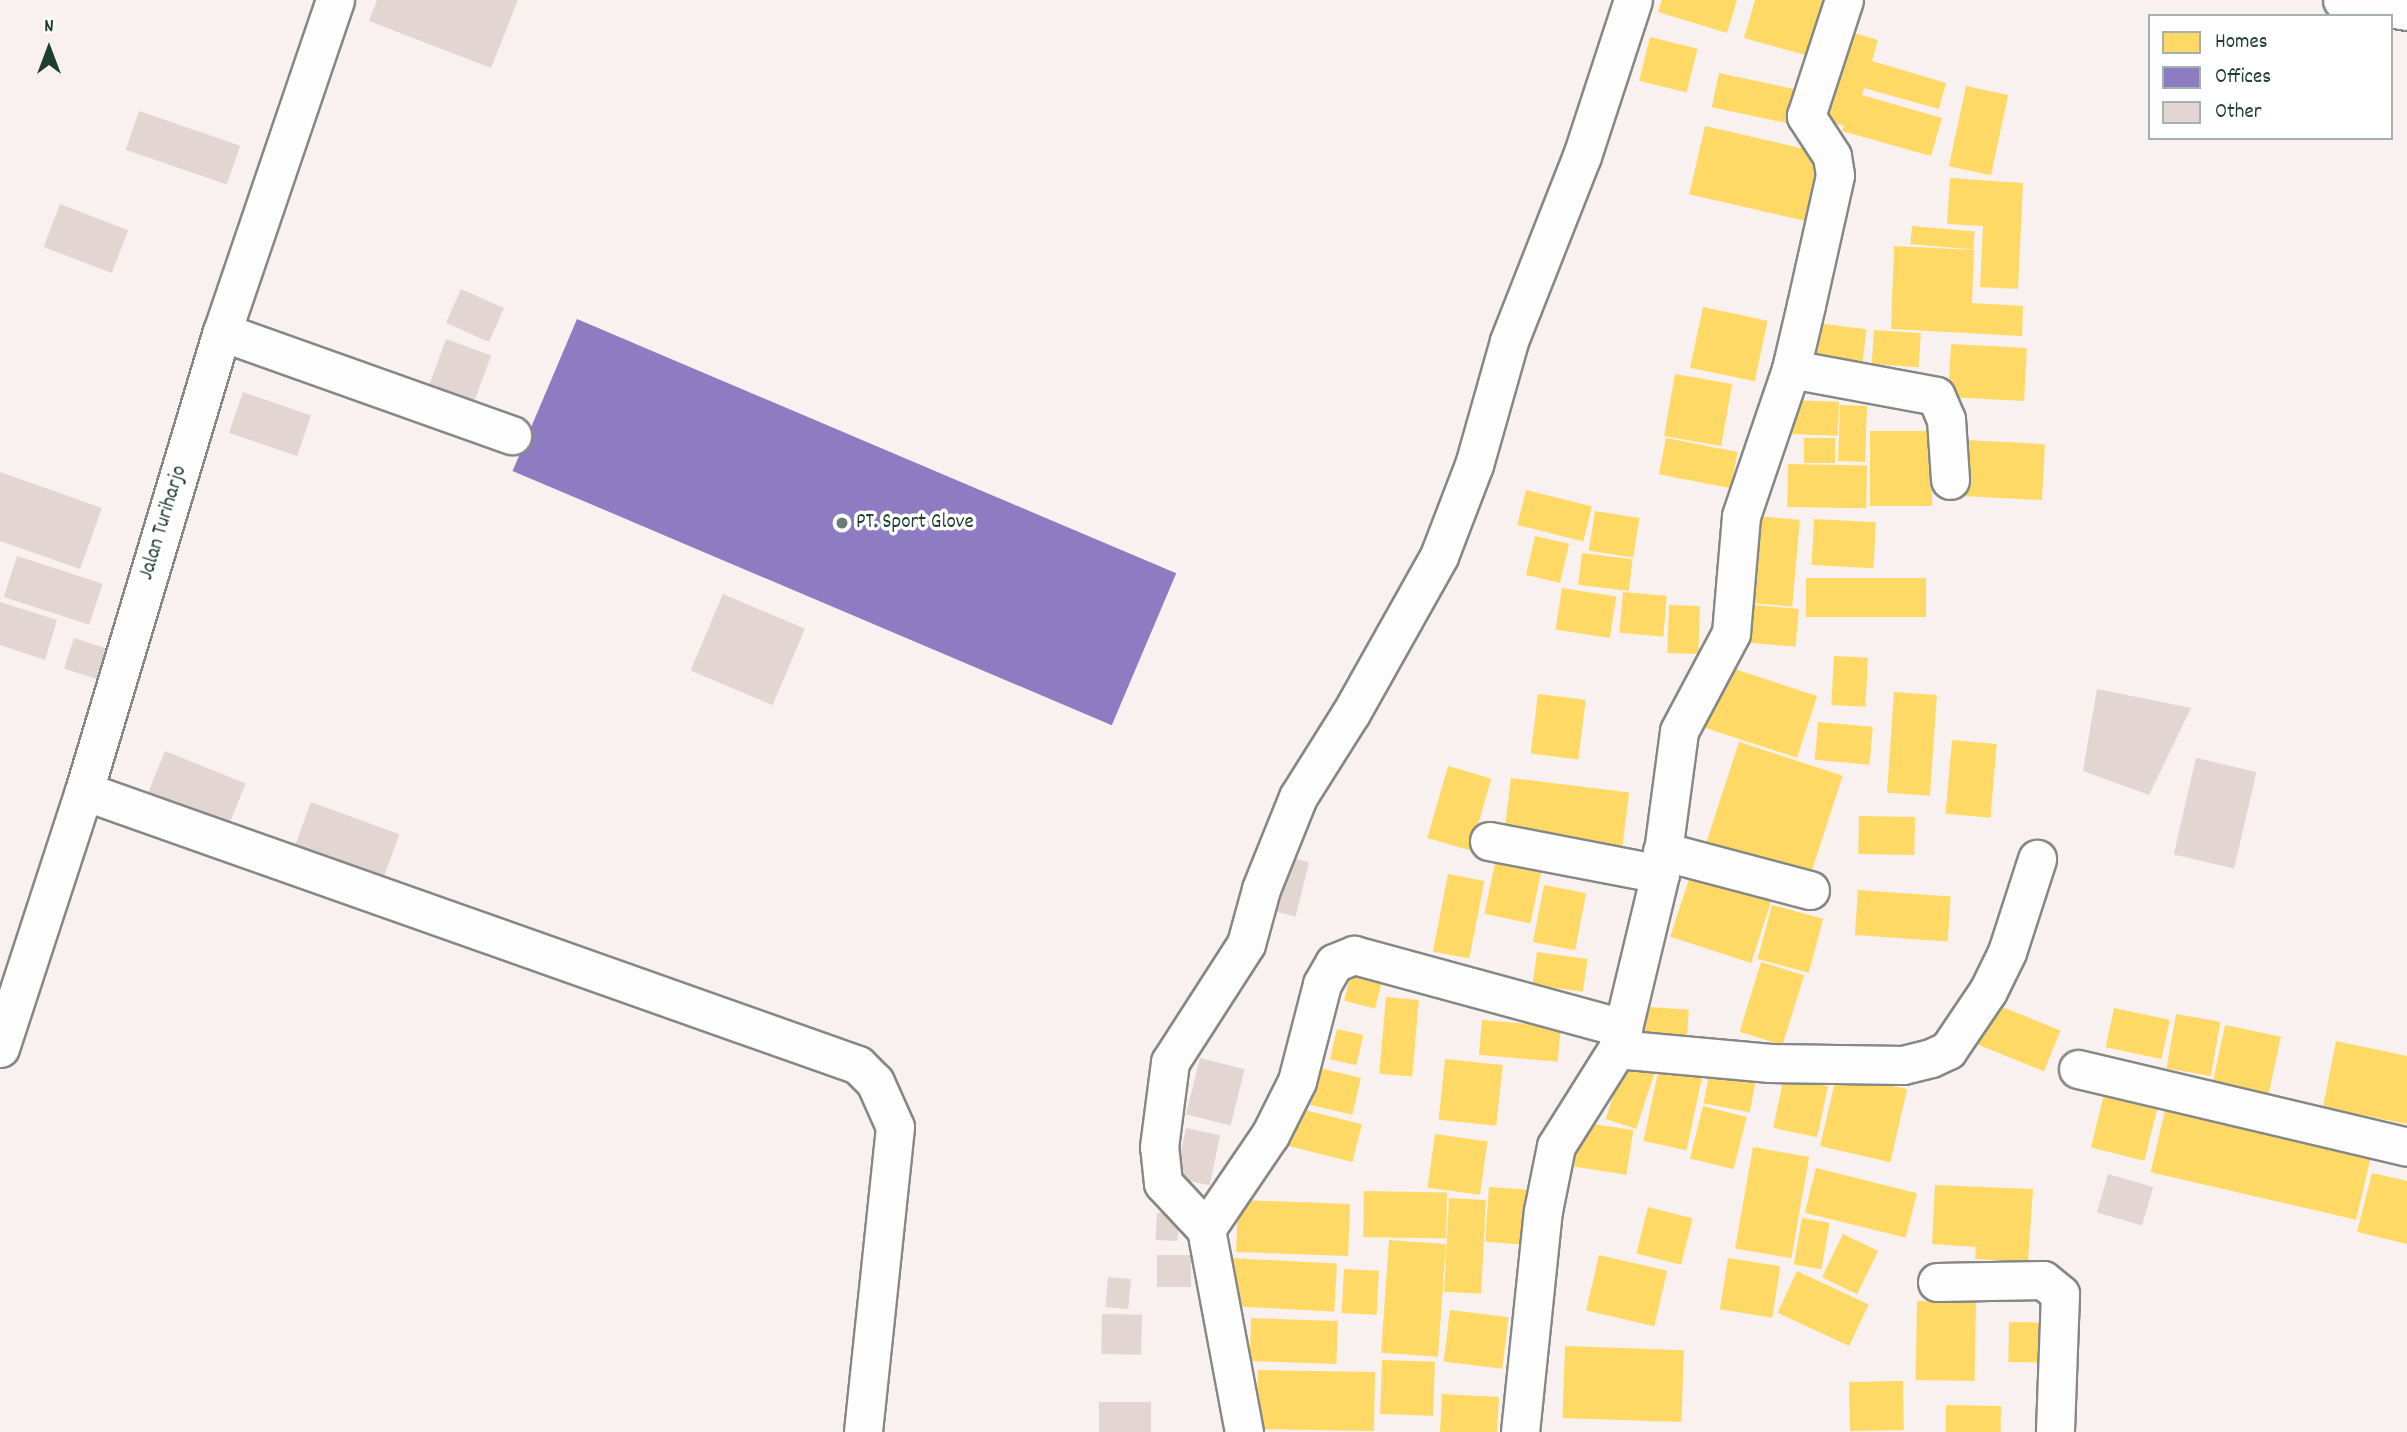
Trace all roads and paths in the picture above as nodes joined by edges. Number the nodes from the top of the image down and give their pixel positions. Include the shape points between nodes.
1 (335, 0) edge
2 (1633, 0) edge
3 (1844, 0) edge
4 (2342, 0) edge
5 (2407, 11) edge
6 (222, 332) junction
7 (1791, 369) junction
8 (512, 435) dead end
9 (1950, 480) dead end
10 (84, 791) junction
11 (1489, 841) dead end
12 (2037, 859) dead end
13 (1661, 862) junction
14 (1810, 890) dead end
15 (1620, 1039) junction
16 (0, 1048) edge
17 (2078, 1069) dead end
18 (2407, 1147) edge
19 (1206, 1229) junction
20 (1937, 1282) dead end
21 (863, 1432) edge
22 (1244, 1432) edge
23 (1521, 1432) edge
24 (2055, 1432) edge

1 - 6 street, Jalan Turiharjo
2 - 19 street via 1582,156 1513,329 1474,465 1439,556 1298,797 1261,889 1246,944 1170,1062 1160,1134 1163,1183
3 - 7 street via 1806,116 1832,156 1835,175
4 - 5 street
6 - 8 street
6 - 10 street, Jalan Turiharjo
7 - 9 street via 1936,396 1946,419
7 - 13 street via 1741,516 1731,633 1679,731
10 - 16 street, Jalan Turiharjo
10 - 21 street via 858,1065 875,1082 895,1127
11 - 13 street
12 - 15 street via 2007,952 1988,991 1948,1050 1931,1058 1903,1065 1770,1063
13 - 14 street
13 - 15 street
15 - 19 street via 1353,955 1340,956 1322,984 1297,1081 1270,1135
15 - 23 street via 1556,1146 1543,1211
17 - 18 street
19 - 22 street
20 - 24 street via 2043,1280 2060,1294

